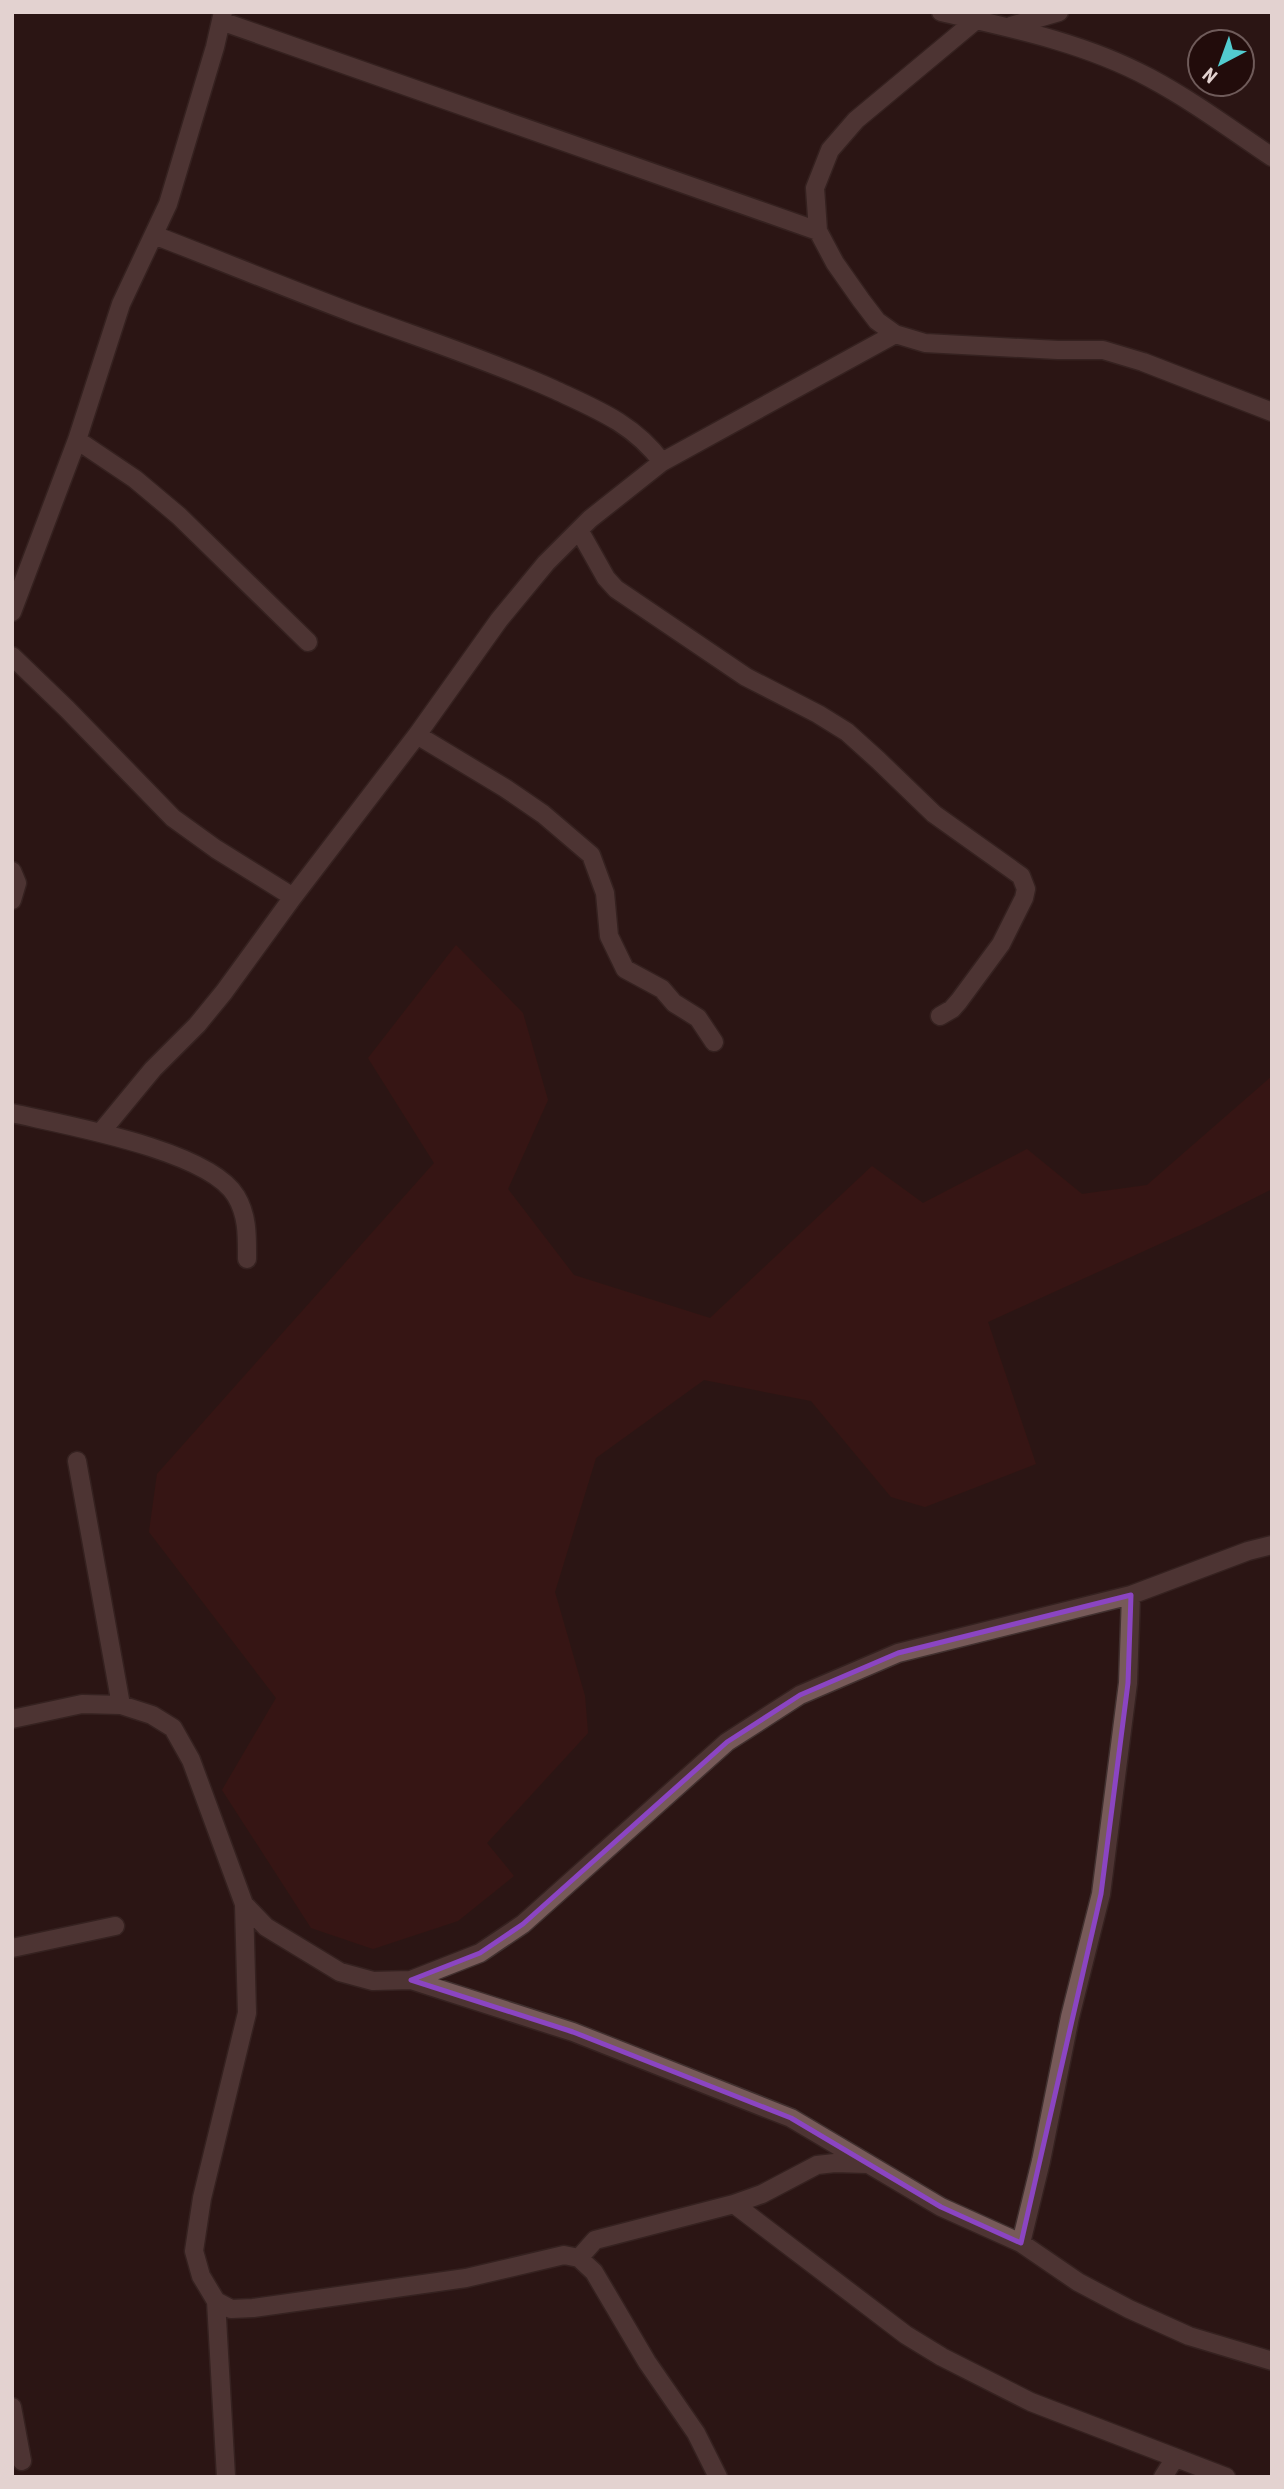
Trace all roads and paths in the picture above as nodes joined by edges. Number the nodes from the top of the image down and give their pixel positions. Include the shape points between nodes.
1 (941, 12) edge
2 (1059, 12) edge
3 (222, 17) edge
4 (976, 20) junction
5 (1008, 27) junction
6 (1272, 157) edge
7 (818, 231) junction
8 (154, 235) junction
9 (895, 334) junction
10 (1272, 412) edge
11 (77, 440) junction
12 (662, 463) junction
13 (579, 530) junction
14 (12, 612) edge
15 (308, 642) dead end
16 (12, 656) edge
17 (417, 736) junction
18 (12, 871) edge
19 (293, 897) junction
20 (12, 900) edge
21 (940, 1016) dead end
22 (714, 1042) dead end
23 (12, 1114) edge
24 (101, 1132) junction
25 (247, 1259) dead end
26 (77, 1461) dead end
27 (1272, 1545) edge
28 (1131, 1595) junction
29 (121, 1705) junction
30 (12, 1719) edge
31 (244, 1904) junction
32 (115, 1926) dead end
33 (12, 1948) edge
34 (411, 1980) junction
35 (817, 2133) junction
36 (872, 2164) junction
37 (817, 2165) junction
38 (734, 2204) junction
39 (1021, 2243) junction
40 (579, 2258) junction
41 (216, 2301) junction
42 (1272, 2361) edge
43 (12, 2407) edge
44 (1175, 2458) junction
45 (22, 2461) dead end
46 (226, 2477) edge
47 (718, 2477) edge
48 (1163, 2477) edge
49 (1226, 2477) edge

1 - 4 street
2 - 5 street
3 - 7 street
3 - 8 street via 178,174
4 - 5 street
4 - 7 street via 864,113 830,150 815,188
5 - 6 street via 1074,45 1147,76 1191,100
7 - 9 street via 860,300
8 - 11 street via 121,304
8 - 12 street via 509,369 622,424 648,444
9 - 10 street via 925,343 1103,350
9 - 12 street
11 - 14 street
11 - 15 street via 179,516
12 - 13 street
13 - 17 street via 499,620
13 - 21 street via 616,589 746,677 846,732 934,814 1021,876 1024,898 1001,944 952,1009
16 - 19 street via 173,818
17 - 19 street
17 - 22 street via 505,788 591,855 606,892 609,936 625,969 663,989 674,1003 698,1018
18 - 20 street via 17,883
19 - 24 street via 224,992
23 - 24 street
24 - 25 street via 201,1166 220,1177 236,1195 246,1222
26 - 29 street
27 - 28 street
28 - 34 street via 898,1653 800,1695 727,1742 523,1924 480,1953
28 - 39 street via 1128,1683 1101,1894
29 - 30 street via 82,1704
29 - 31 street via 152,1714 173,1728 191,1760
31 - 34 street via 266,1927 340,1972 373,1981
31 - 41 street via 247,2012 202,2198 194,2251 201,2276
32 - 33 street
34 - 35 street via 573,2032 791,2118
35 - 36 street
35 - 37 street
36 - 37 street
36 - 39 street via 941,2207
37 - 38 street
38 - 40 street via 595,2240
38 - 44 street via 906,2335 942,2357 1031,2402
39 - 42 street via 1078,2282 1129,2309 1189,2336
40 - 41 street via 564,2255 466,2278 253,2308 231,2309
40 - 47 street via 594,2272 696,2433
41 - 46 street
43 - 45 street
44 - 48 street
44 - 49 street

